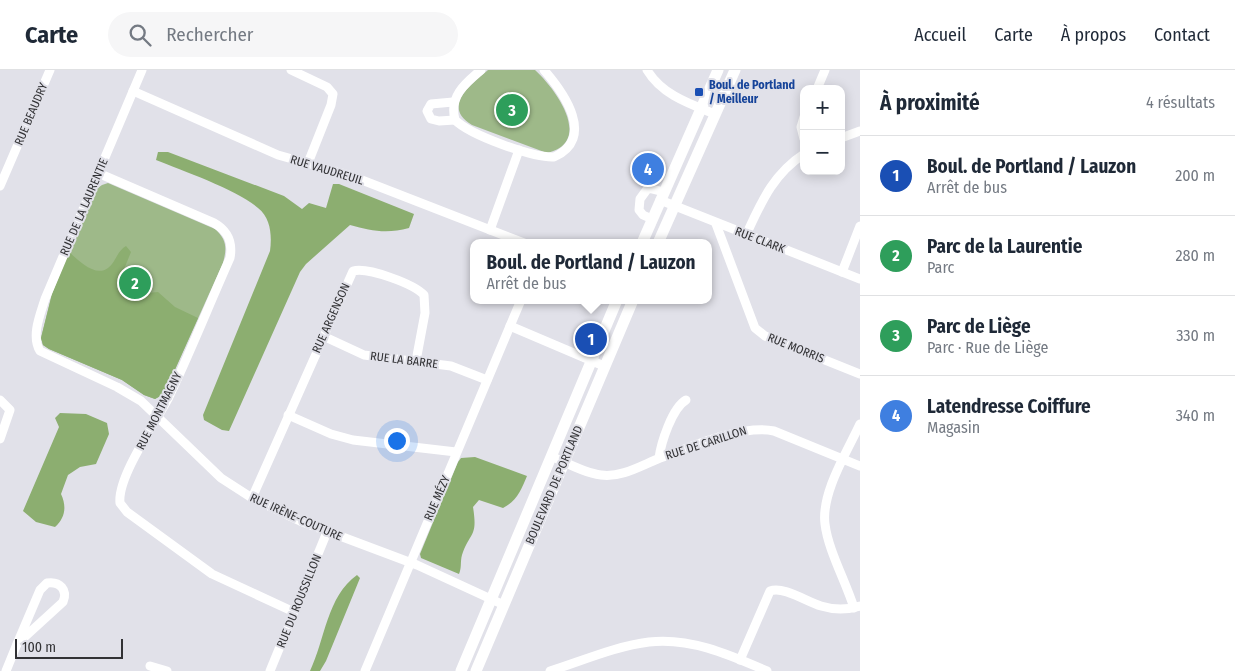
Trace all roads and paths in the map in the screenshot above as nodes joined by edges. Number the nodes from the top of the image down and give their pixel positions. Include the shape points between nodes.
1 (50, 70) edge
2 (142, 70) edge
3 (291, 70) edge
4 (481, 70) edge
5 (544, 70) edge
6 (647, 70) edge
7 (718, 70) edge
8 (735, 70) edge
9 (825, 70) edge
10 (819, 85) edge
11 (133, 91) junction
12 (453, 102) junction
13 (701, 108) junction
14 (715, 114) junction
15 (455, 120) junction
16 (860, 131) edge
17 (845, 137) edge
18 (519, 150) junction
19 (800, 157) edge
20 (308, 163) junction
21 (98, 174) junction
22 (0, 186) edge
23 (662, 196) junction
24 (675, 206) junction
25 (652, 219) junction
26 (716, 224) junction
27 (860, 226) edge
28 (490, 230) junction
29 (746, 235) junction
30 (514, 239) edge
31 (644, 239) edge
32 (660, 239) edge
33 (842, 272) junction
34 (860, 279) edge
35 (519, 304) edge
36 (615, 304) edge
37 (631, 304) edge
38 (510, 326) junction
39 (323, 336) junction
40 (37, 346) joint
41 (591, 361) junction
42 (416, 362) junction
43 (604, 366) junction
44 (860, 374) edge
45 (487, 380) junction
46 (0, 400) edge
47 (686, 400) dead end
48 (288, 415) junction
49 (157, 416) junction
50 (860, 424) edge
51 (0, 439) edge
52 (456, 452) junction
53 (551, 456) junction
54 (659, 458) junction
55 (843, 459) junction
56 (564, 462) junction
57 (860, 466) edge
58 (252, 498) junction
59 (328, 532) junction
60 (410, 562) junction
61 (491, 599) junction
62 (504, 605) junction
63 (857, 607) edge
64 (294, 612) junction
65 (17, 644) junction
66 (740, 660) junction
67 (150, 666) dead end
68 (6, 671) edge
69 (167, 671) edge
70 (270, 671) edge
71 (365, 671) edge
72 (461, 671) edge
73 (476, 671) edge
74 (550, 671) edge
75 (767, 671) edge

1 - 22 street, RUE BEAUDRY
2 - 11 street, RUE DE LA LAURENTIE
3 - 20 street via 327,87 332,94 331,105
4 - 12 street via 459,91
5 - 18 street via 572,114 576,128 574,136 567,149 554,157
6 - 13 street via 667,92
7 - 13 main road
8 - 14 main road
9 - 10 street
11 - 20 street, RUE VAUDREUIL via 278,154
11 - 21 street, RUE DE LA LAURENTIE
12 - 15 street
12 - 15 street via 432,104 427,111 434,121
13 - 14 street
13 - 23 main road
14 - 24 main road
15 - 18 street via 470,130
16 - 17 street
18 - 28 street
19 - 29 street via 768,190
20 - 28 street, RUE VAUDREUIL via 344,173
21 - 40 street, RUE DE LA LAURENTIE via 45,299 36,333
21 - 49 street, RUE MONTMAGNY via 214,223 225,231 231,246 227,266 168,399
23 - 24 street, RUE CLARK
23 - 25 main road
23 - 25 street via 648,188 640,198 639,210
24 - 26 street, RUE CLARK
24 - 32 main road
25 - 31 main road
26 - 29 street, RUE CLARK
26 - 44 street, RUE MORRIS via 755,328 764,336
27 - 33 street
28 - 30 street, RUE VAUDREUIL
29 - 33 street, RUE CLARK
33 - 34 street, RUE CLARK
35 - 38 street
36 - 41 main road, BOULEVARD DE PORTLAND
37 - 43 main road, BOULEVARD DE PORTLAND
38 - 41 street
38 - 45 street, RUE MÉZY
39 - 42 street, RUE LA BARRE via 364,355
39 - 42 street, RUE ARGENSON via 350,276 363,270 413,287 424,295 426,313
39 - 48 street, RUE ARGENSON
40 - 49 street, RUE IRÈNE-COUTURE via 44,355 131,394
41 - 43 street
41 - 53 main road, BOULEVARD DE PORTLAND
42 - 45 street, RUE LA BARRE via 450,366
43 - 56 main road, BOULEVARD DE PORTLAND
45 - 52 street, RUE MÉZY
46 - 51 street via 10,410
47 - 54 street via 675,414
48 - 52 street via 353,440
48 - 58 street, RUE ARGENSON
49 - 58 street, RUE IRÈNE-COUTURE via 221,478
49 - 64 street, RUE MONTMAGNY via 122,487 120,498 123,508 196,565
50 - 55 street
52 - 60 street, RUE MÉZY
53 - 56 street, RUE DE CARILLON
53 - 61 main road, BOULEVARD DE PORTLAND
54 - 55 street, RUE DE CARILLON via 737,432 761,428
54 - 56 street, RUE DE CARILLON via 632,470 607,476
55 - 57 street, RUE DE CARILLON
55 - 63 street via 826,505 825,524
56 - 62 main road, BOULEVARD DE PORTLAND
58 - 59 street, RUE IRÈNE-COUTURE
59 - 60 street, RUE IRÈNE-COUTURE
59 - 64 street, RUE DU ROUSSILLON
60 - 61 street, RUE IRÈNE-COUTURE
60 - 71 street, RUE MÉZY
61 - 62 street, RUE IRÈNE-COUTURE
61 - 72 main road, BOULEVARD DE PORTLAND
62 - 73 main road, BOULEVARD DE PORTLAND
63 - 66 street via 824,607 774,589 766,595
64 - 70 street, RUE DU ROUSSILLON
65 - 65 street via 63,602 65,595 60,585 50,582 42,587
65 - 68 street
66 - 74 street via 704,647 661,641 639,644
66 - 75 street
67 - 69 street

